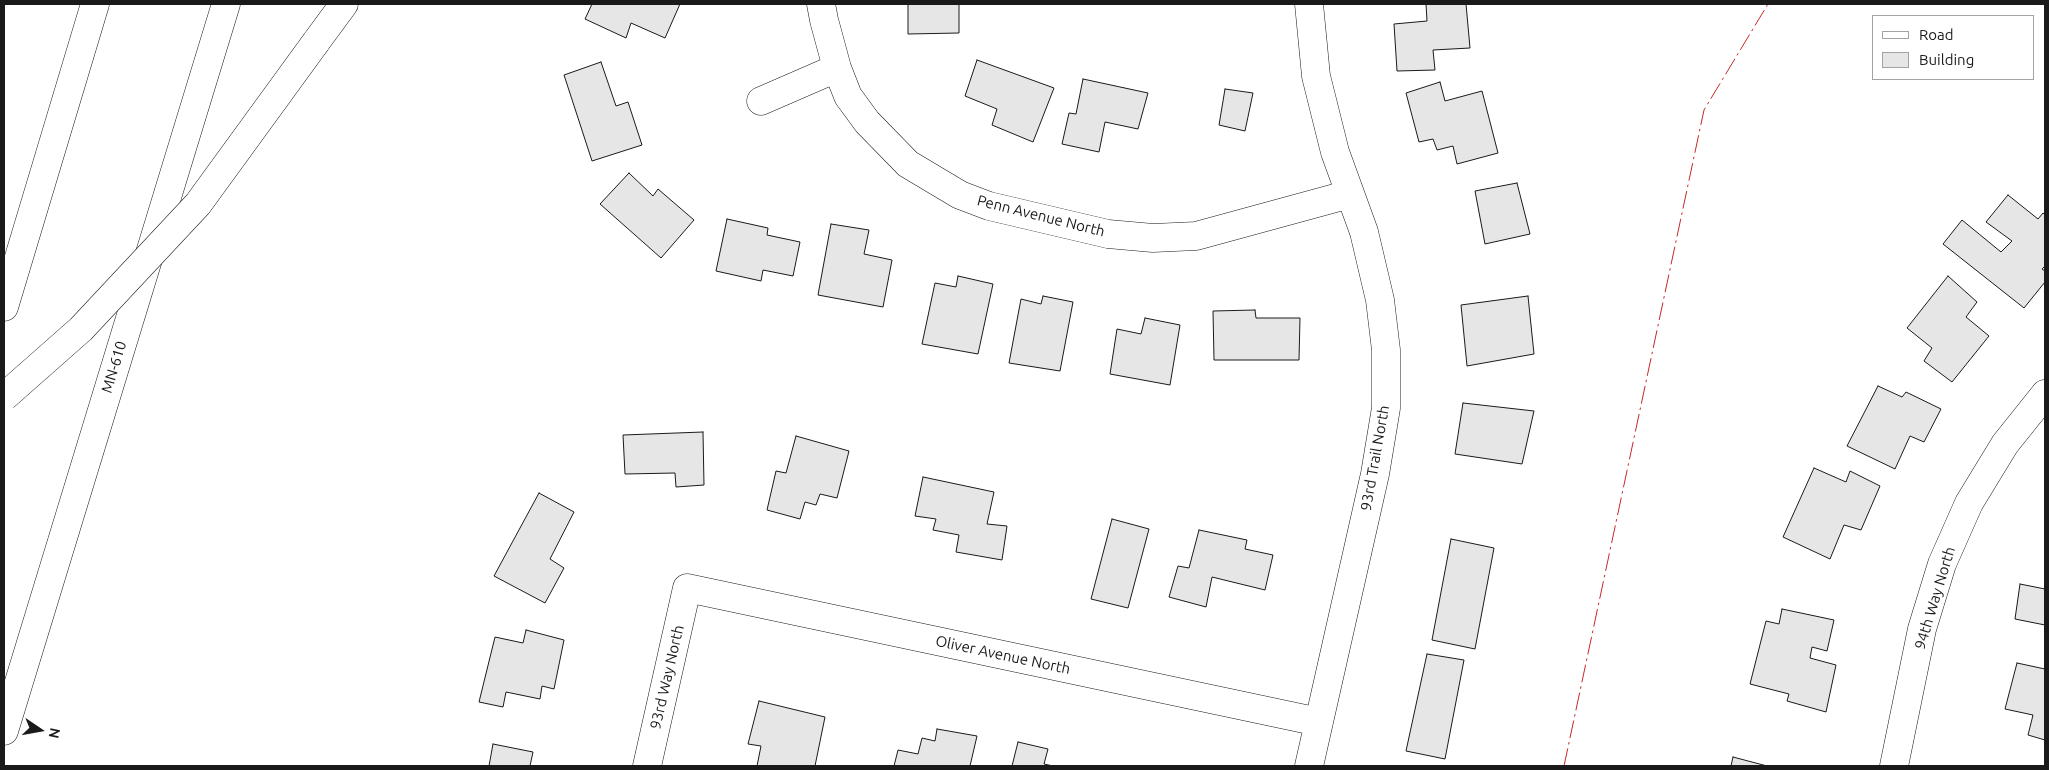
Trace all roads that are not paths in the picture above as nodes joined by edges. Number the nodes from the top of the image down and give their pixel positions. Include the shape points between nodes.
1 (96, 4) edge
2 (226, 4) edge
3 (344, 4) edge
4 (821, 4) edge
5 (1310, 4) edge
6 (837, 68) junction
7 (761, 101) dead end
8 (1350, 194) junction
9 (4, 307) edge
10 (2045, 394) edge
11 (4, 397) edge
12 (687, 588) joint
13 (1318, 722) junction
14 (4, 731) edge
15 (647, 766) edge
16 (1309, 766) edge
17 (1894, 766) edge

1 - 9 main road
2 - 14 main road, MN-610
3 - 11 main road, bridge via 198,204 81,329
4 - 6 main road
5 - 8 main road, 93rd Trail North via 1316,76
6 - 7 main road
6 - 8 main road, Penn Avenue North via 848,96 866,122 908,164 960,194 989,206 1108,234 1153,238 1196,236
8 - 13 main road, 93rd Trail North via 1364,232 1380,300 1386,350 1386,408 1375,474
10 - 17 main road, 94th Way North via 2000,452 1969,503 1942,564 1922,629
12 - 13 main road, Oliver Avenue North
12 - 15 main road, 93rd Way North
13 - 16 main road, 93rd Trail North

